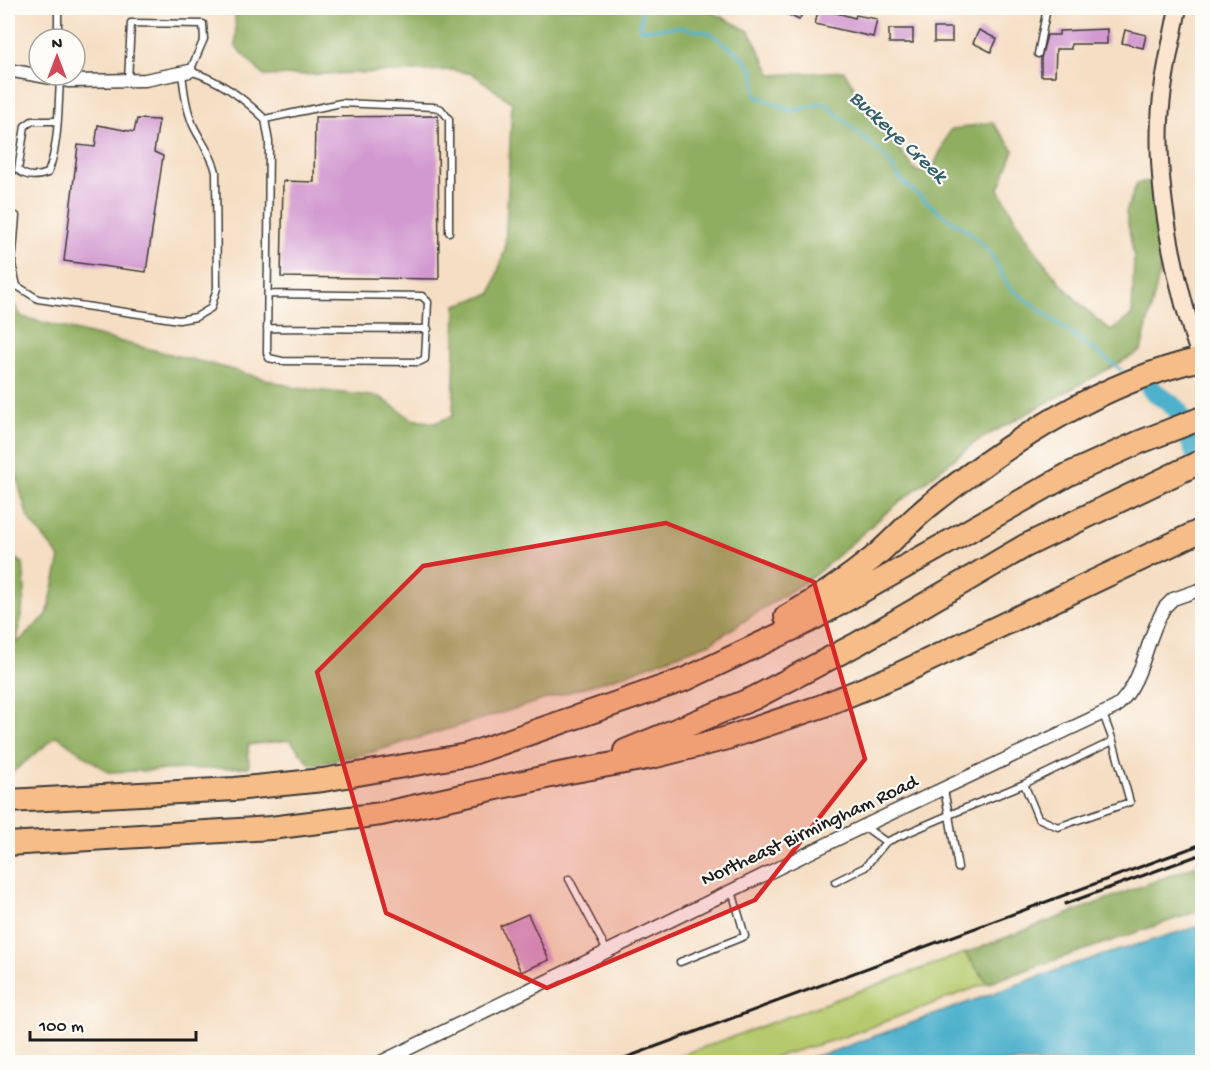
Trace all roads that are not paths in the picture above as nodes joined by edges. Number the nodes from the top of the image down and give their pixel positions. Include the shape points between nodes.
1 (58, 8) edge
2 (1047, 8) edge
3 (1178, 8) edge
4 (58, 27) edge
5 (1038, 54) dead end
6 (8, 70) edge
7 (186, 71) junction
8 (27, 73) edge
9 (87, 78) edge
10 (128, 80) junction
11 (59, 87) edge
12 (265, 120) junction
13 (57, 121) junction
14 (16, 216) dead end
15 (449, 232) dead end
16 (268, 294) junction
17 (267, 328) junction
18 (428, 329) junction
19 (1202, 360) edge
20 (1203, 418) edge
21 (1203, 461) edge
22 (1203, 530) edge
23 (1203, 589) edge
24 (686, 679) junction
25 (1102, 714) junction
26 (1113, 741) junction
27 (564, 773) junction
28 (1024, 784) junction
29 (944, 790) junction
30 (8, 801) edge
31 (949, 815) junction
32 (864, 826) junction
33 (886, 842) junction
34 (8, 844) edge
35 (958, 868) dead end
36 (570, 879) dead end
37 (835, 882) dead end
38 (732, 891) junction
39 (607, 951) junction
40 (681, 962) dead end
41 (381, 1062) edge

1 - 4 lane
2 - 5 lane
3 - 19 main road via 1162,97 1160,145 1178,281
6 - 8 street
7 - 10 street
7 - 10 lane via 204,39 203,24 131,23
7 - 12 lane via 216,80
7 - 14 lane via 186,106 192,124 212,155 216,172 217,288 211,308 196,317 179,320 38,299 17,286 12,264
9 - 10 street
11 - 13 lane
12 - 15 lane via 341,104 441,109 449,118
12 - 16 lane via 269,142
13 - 13 lane via 48,173 39,177 23,175 18,170 25,126 32,121
16 - 17 lane
16 - 18 lane via 423,296 428,302
17 - 18 lane
17 - 18 lane via 269,358 419,362 425,359
19 - 24 highway via 1128,382 1026,437 929,506 873,558 809,604
20 - 24 highway via 1069,474 809,621
21 - 27 highway via 1025,546 857,644 754,698
22 - 27 highway via 944,654 822,706 723,739
23 - 25 street, Northeast Birmingham Road via 1173,599 1165,607 1140,676 1116,707
24 - 30 highway via 466,756 290,783
25 - 26 lane
25 - 29 street, Northeast Birmingham Road
26 - 28 lane
26 - 28 lane via 1130,802 1058,827 1038,818
27 - 34 highway via 381,814 311,824
28 - 31 lane
29 - 31 lane
29 - 32 street, Northeast Birmingham Road
31 - 33 lane
31 - 35 lane
32 - 33 lane
32 - 38 street, Northeast Birmingham Road
33 - 37 lane via 865,867
36 - 39 lane
38 - 39 street, Northeast Birmingham Road
38 - 40 lane via 745,936
39 - 41 street, Northeast Birmingham Road

